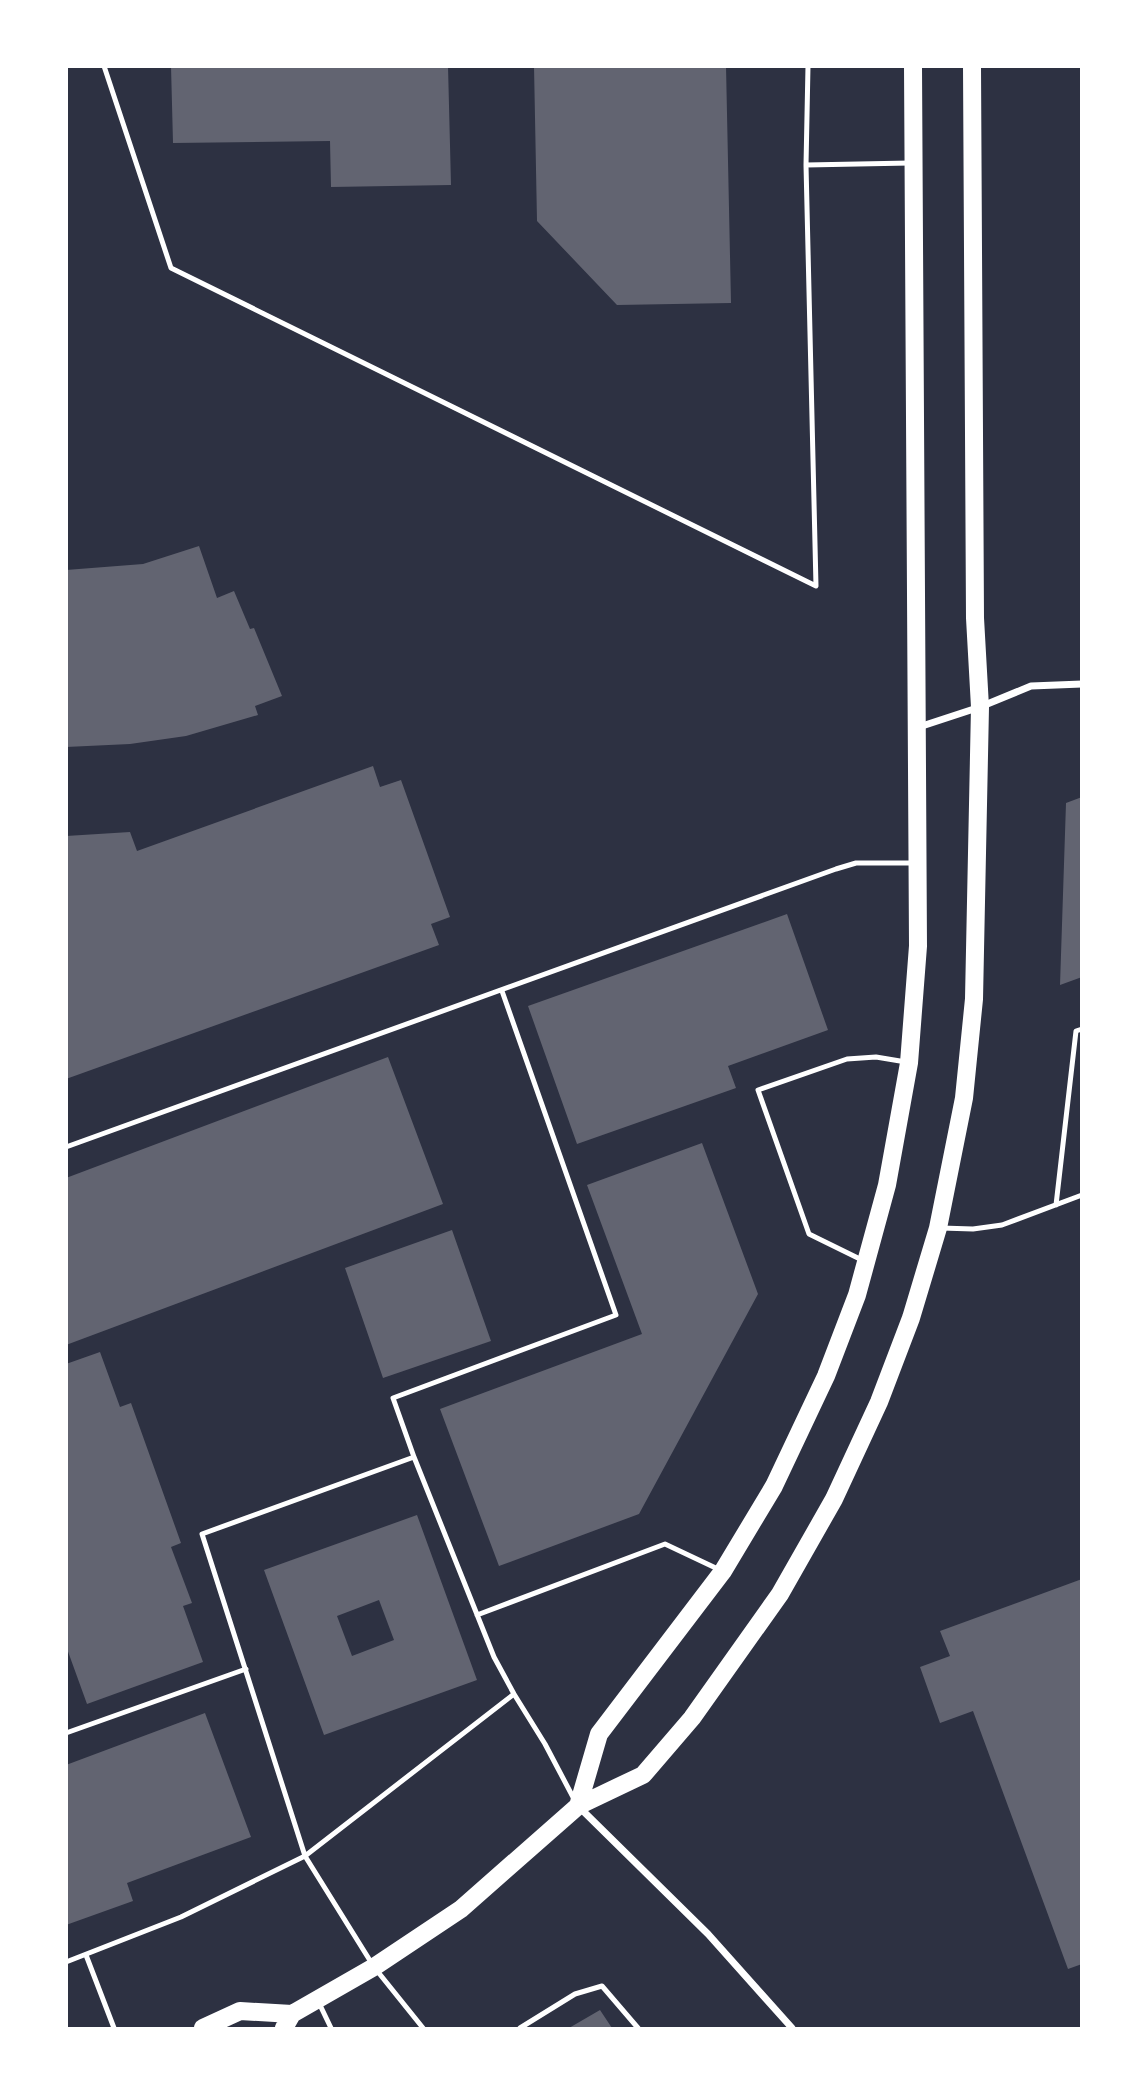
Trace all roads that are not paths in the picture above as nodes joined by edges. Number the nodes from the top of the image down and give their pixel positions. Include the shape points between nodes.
1 (104, 66) edge
2 (808, 66) edge
3 (913, 66) edge
4 (972, 66) edge
5 (914, 163) junction
6 (806, 165) junction
7 (1082, 684) edge
8 (980, 707) junction
9 (918, 727) junction
10 (918, 863) junction
11 (502, 991) junction
12 (1082, 1029) edge
13 (909, 1063) junction
14 (66, 1147) edge
15 (1082, 1195) edge
16 (1056, 1205) junction
17 (938, 1228) junction
18 (866, 1262) junction
19 (414, 1457) junction
20 (723, 1571) junction
21 (477, 1615) junction
22 (246, 1670) junction
23 (514, 1694) junction
24 (66, 1733) edge
25 (578, 1806) junction
26 (305, 1856) junction
27 (86, 1955) junction
28 (66, 1962) edge
29 (374, 1967) junction
30 (317, 1999) junction
31 (288, 2021) edge
32 (114, 2028) edge
33 (203, 2028) edge
34 (331, 2028) edge
35 (423, 2028) edge
36 (520, 2028) edge
37 (638, 2028) edge
38 (792, 2028) edge

1 - 6 lane via 171,268 816,586
2 - 6 lane
3 - 5 main road
4 - 8 main road via 975,605
5 - 6 lane
5 - 9 main road
7 - 8 street via 1031,686
8 - 9 street
8 - 17 main road via 974,999 964,1098
9 - 10 main road
10 - 11 lane via 856,863 836,869
10 - 13 main road via 918,946
11 - 14 lane
11 - 19 lane via 615,1315 393,1398
12 - 16 lane via 1076,1031
13 - 18 main road via 887,1185
13 - 18 lane via 876,1057 847,1059 758,1090 809,1234
15 - 16 lane
16 - 17 lane via 1002,1224
17 - 25 main road via 911,1318 869,1424 834,1499 780,1594 692,1718 643,1775
18 - 20 main road via 826,1376 774,1486
19 - 21 lane
19 - 22 lane via 202,1534
20 - 21 lane via 665,1544
20 - 25 main road via 599,1734
21 - 23 lane
22 - 24 lane
22 - 26 lane
23 - 25 lane
23 - 26 lane
25 - 29 main road via 461,1909
25 - 38 street via 708,1934
26 - 27 lane via 181,1917
26 - 29 lane
27 - 28 lane
27 - 32 lane
29 - 30 main road
29 - 35 lane
30 - 31 main road
30 - 34 lane
31 - 33 main road via 240,2011
36 - 37 lane via 575,1994 602,1986

